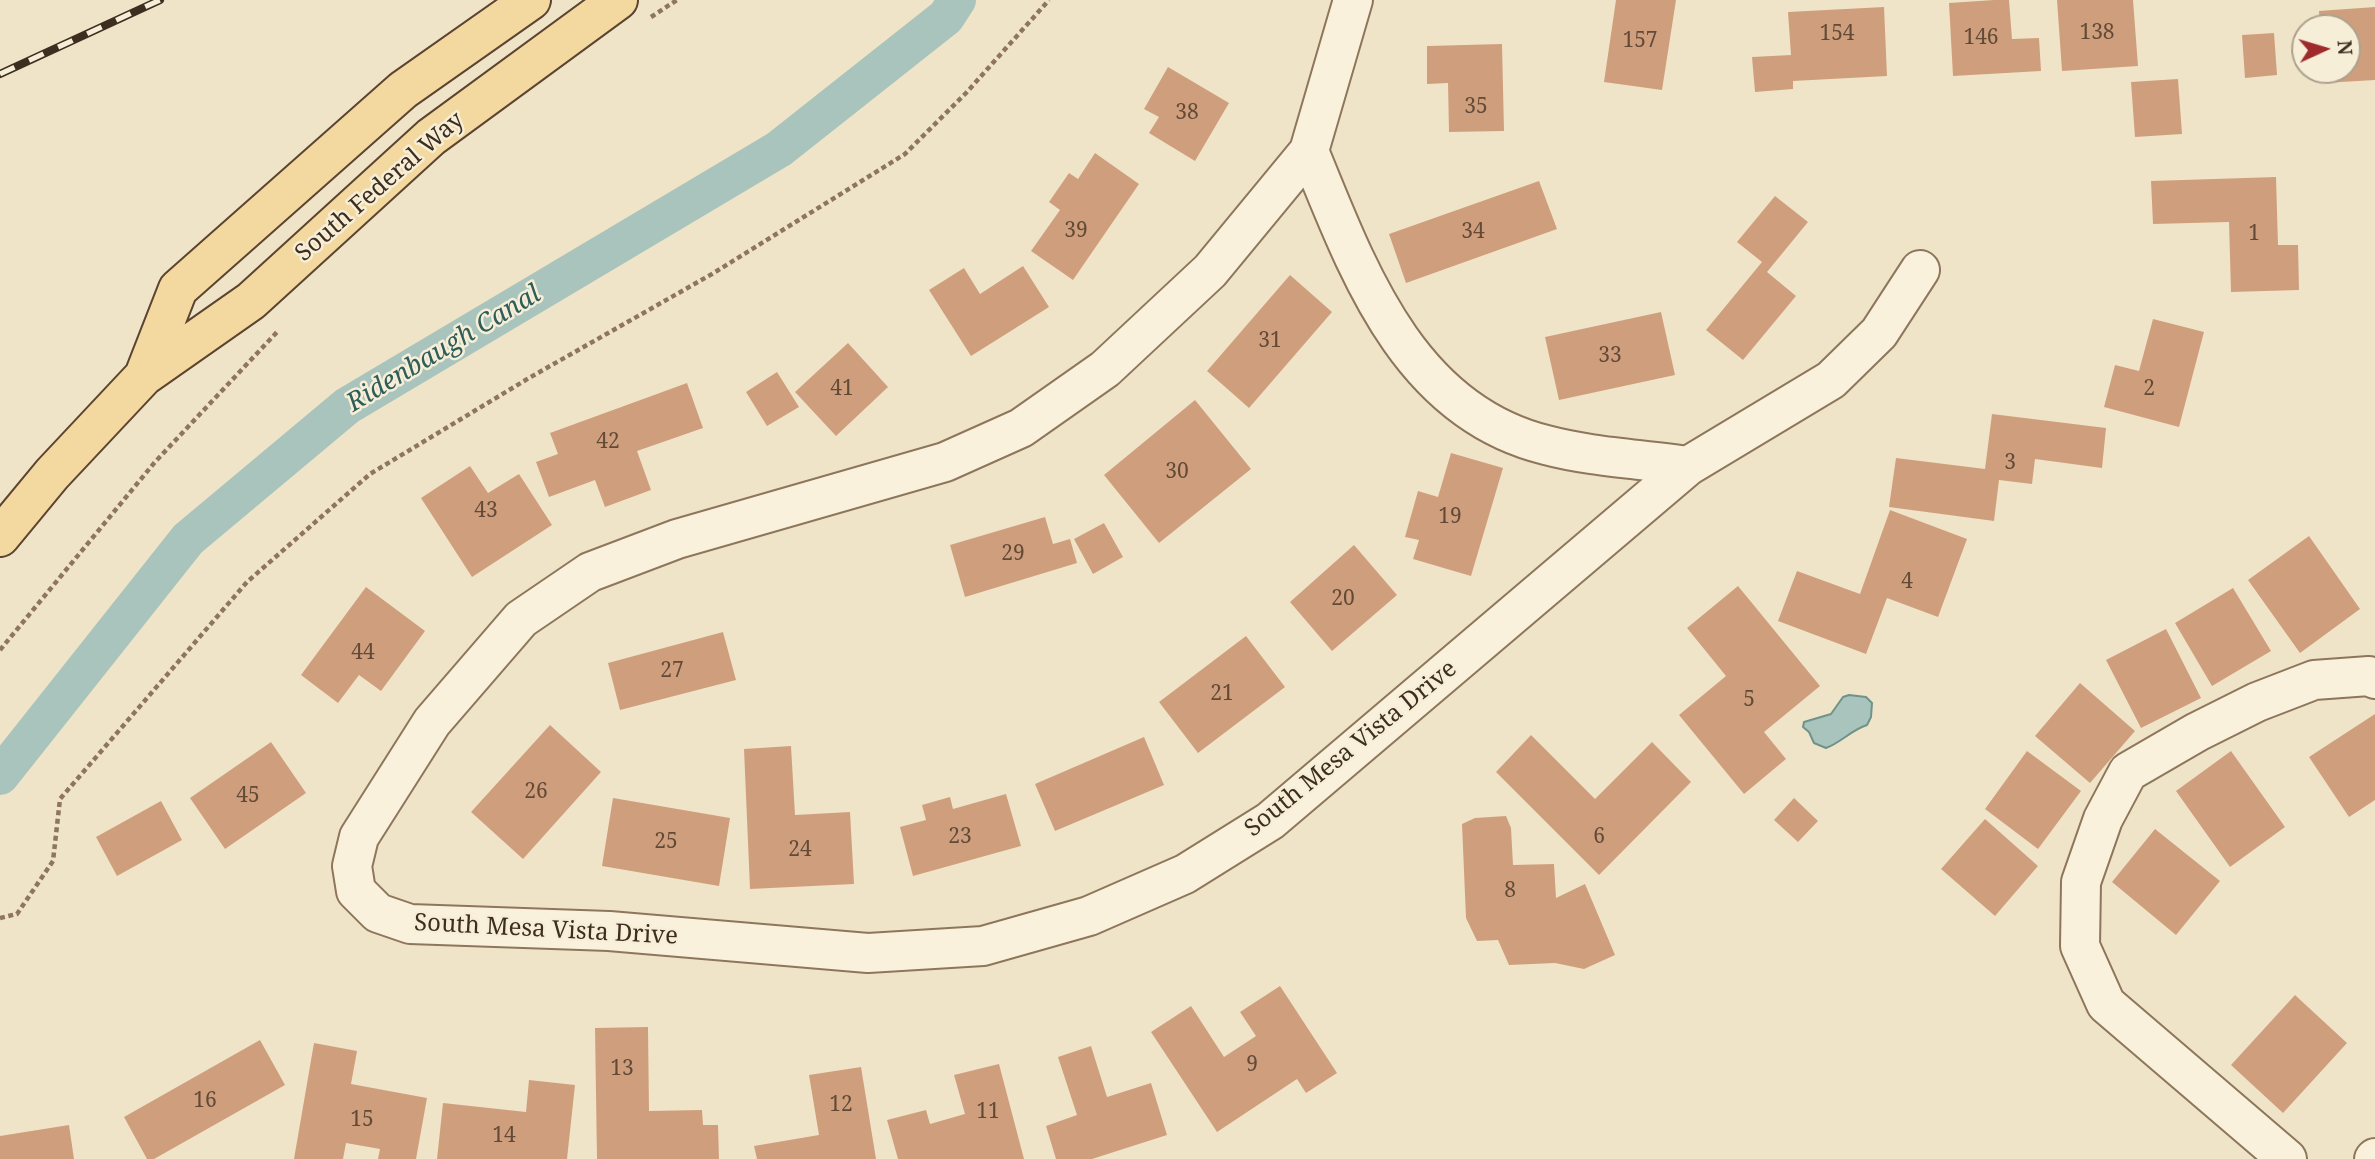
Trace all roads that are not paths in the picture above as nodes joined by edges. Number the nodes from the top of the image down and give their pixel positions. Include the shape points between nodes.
1 (531, 0) edge
2 (1353, 0) edge
3 (629, 12) edge
4 (1309, 151) junction
5 (1920, 270) dead end
6 (144, 376) junction
7 (1688, 466) junction
8 (0, 537) edge
9 (2375, 679) edge
10 (2287, 1159) edge

1 - 6 main road, South Federal Way via 403,90 178,289
2 - 4 street, South Mesa Vista Drive
3 - 6 main road, South Federal Way via 431,137 251,301
4 - 7 street via 1360,275 1405,350 1457,402 1505,432 1546,446
4 - 7 street, South Mesa Vista Drive via 1210,271 1105,369 1021,428 945,462 677,539 602,567 521,619 432,722 359,837 352,866 356,891 377,913 411,924 609,931 869,953 983,946 1089,916 1185,874 1270,821
5 - 7 street, South Mesa Vista Drive via 1879,333 1831,380
6 - 8 main road, South Federal Way
9 - 10 street via 2314,680 2256,702 2128,772 2103,819 2081,881 2080,946 2106,1004

